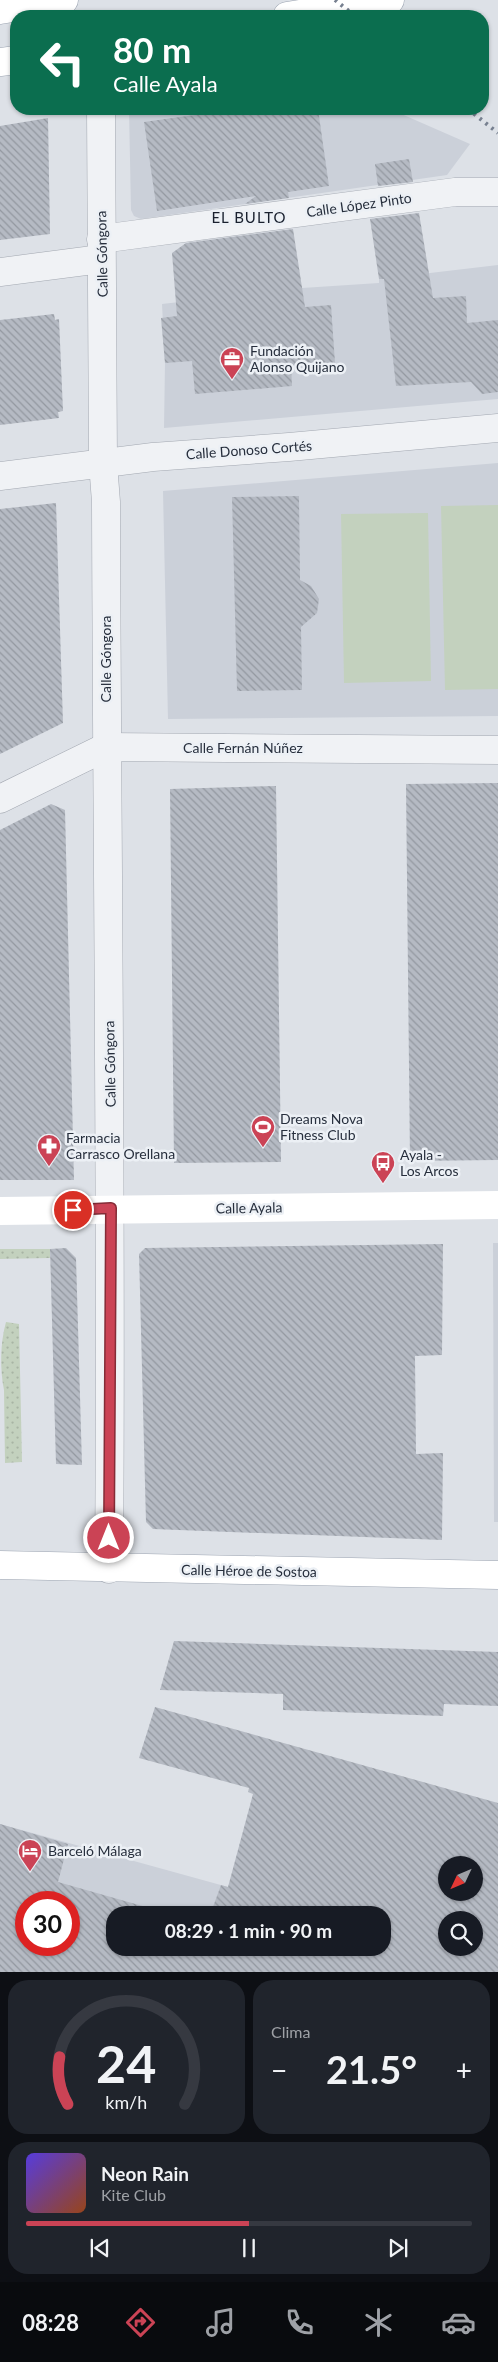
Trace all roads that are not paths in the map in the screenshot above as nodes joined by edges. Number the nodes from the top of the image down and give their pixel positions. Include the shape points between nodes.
1 (64, 0) edge
2 (390, 0) edge
3 (0, 10) edge
4 (326, 10) edge
5 (102, 115) edge
6 (498, 192) edge
7 (101, 249) junction
8 (0, 272) edge
9 (498, 428) edge
10 (103, 464) junction
11 (0, 476) edge
12 (106, 747) junction
13 (498, 750) edge
14 (0, 799) edge
15 (498, 1205) edge
16 (111, 1208) junction
17 (0, 1211) edge
18 (0, 1565) edge
19 (109, 1568) junction
20 (498, 1575) edge

1 - 3 main road
2 - 4 main road
5 - 7 street, Calle Góngora
6 - 7 street, Calle López Pinto via 455,192
7 - 8 street, Calle López Pinto
7 - 10 street, Calle Góngora
9 - 10 street, Calle Donoso Cortés
10 - 11 street, Calle Donoso Cortés
10 - 12 street, Calle Góngora via 106,502
12 - 13 street, Calle Fernán Núñez
12 - 14 street, Calle Fernán Núñez
12 - 16 street, Calle Góngora
15 - 16 main road, Calle Ayala
16 - 17 main road, Calle Ayala
16 - 19 street, Calle Góngora
18 - 19 main road, Calle Héroe de Sostoa
19 - 20 main road, Calle Héroe de Sostoa

